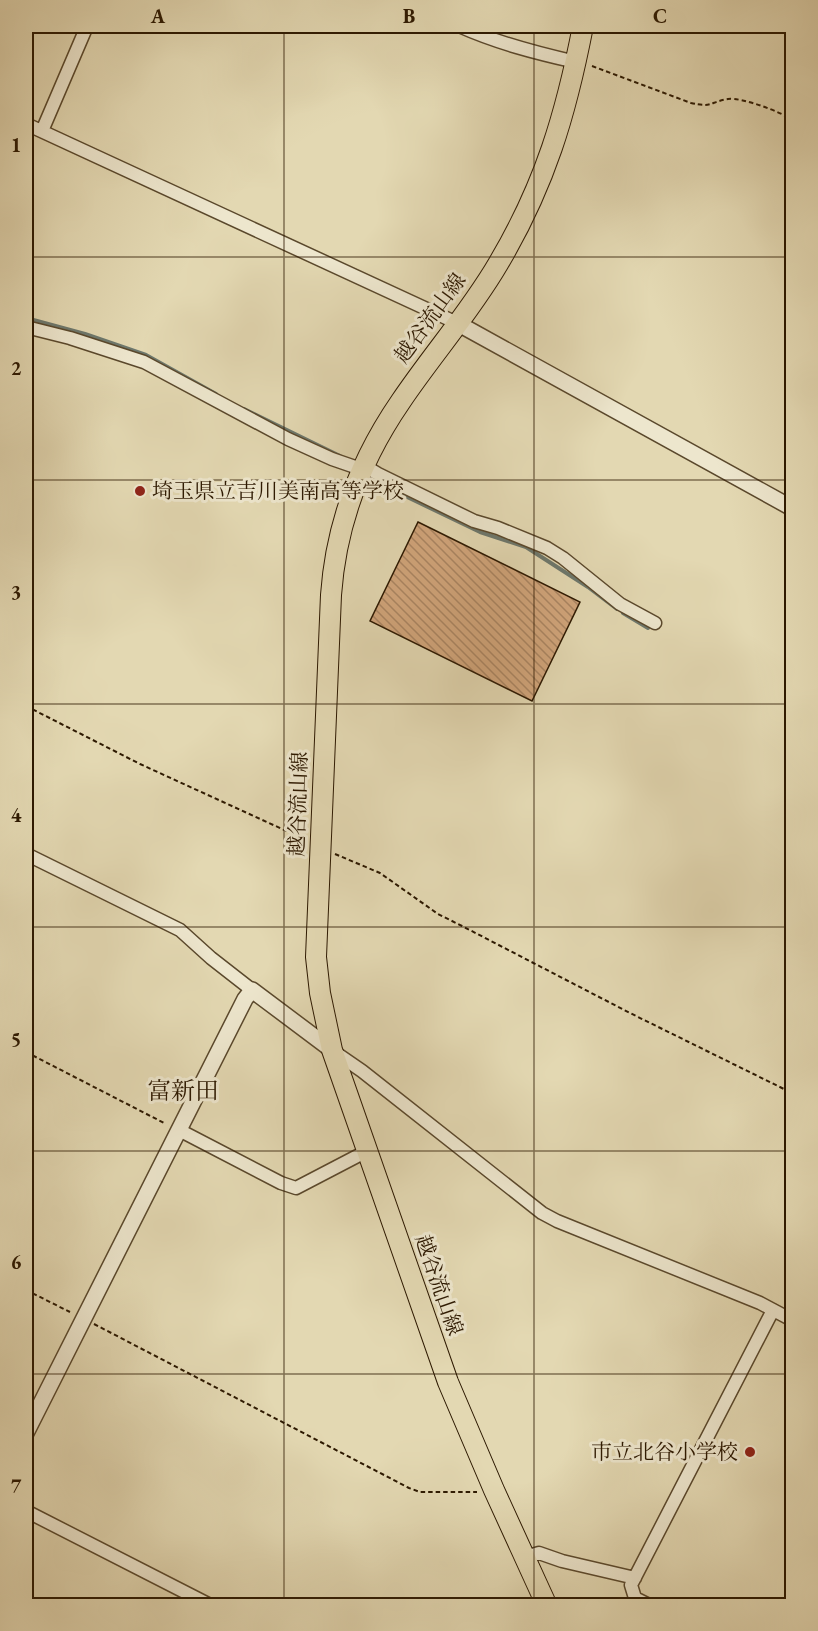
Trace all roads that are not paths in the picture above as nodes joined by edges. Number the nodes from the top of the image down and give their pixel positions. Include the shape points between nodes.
1 (87, 26) edge
2 (459, 26) edge
3 (583, 26) edge
4 (576, 62) junction
5 (26, 124) edge
6 (42, 131) junction
7 (457, 323) junction
8 (26, 327) edge
9 (362, 467) junction
10 (792, 508) edge
11 (655, 623) dead end
12 (26, 854) edge
13 (252, 990) junction
14 (332, 1050) junction
15 (179, 1130) junction
16 (367, 1151) junction
17 (773, 1310) junction
18 (792, 1320) edge
19 (26, 1432) edge
20 (26, 1510) edge
21 (525, 1557) junction
22 (635, 1578) junction
23 (212, 1605) edge
24 (547, 1605) edge
25 (651, 1605) edge

1 - 6 street
2 - 4 street via 524,50
3 - 4 main road, 越谷流山線
4 - 7 main road, 越谷流山線 via 567,103 540,182 497,266
5 - 6 street
6 - 7 street
7 - 9 main road, 越谷流山線 via 400,401
7 - 10 street
8 - 9 street via 144,362 288,439 332,459
9 - 11 street via 474,521 547,548 620,604
9 - 14 main road, 越谷流山線 via 341,527 333,572 316,957
12 - 13 street via 180,930
13 - 14 street
13 - 15 street
14 - 16 main road, 越谷流山線
14 - 17 street via 542,1213
15 - 16 street via 296,1188
15 - 19 street
16 - 21 main road, 越谷流山線 via 448,1382
17 - 18 street
17 - 22 street
20 - 23 street
21 - 22 street via 539,1553
21 - 24 main road, 越谷流山線
22 - 25 street via 631,1586 635,1598

